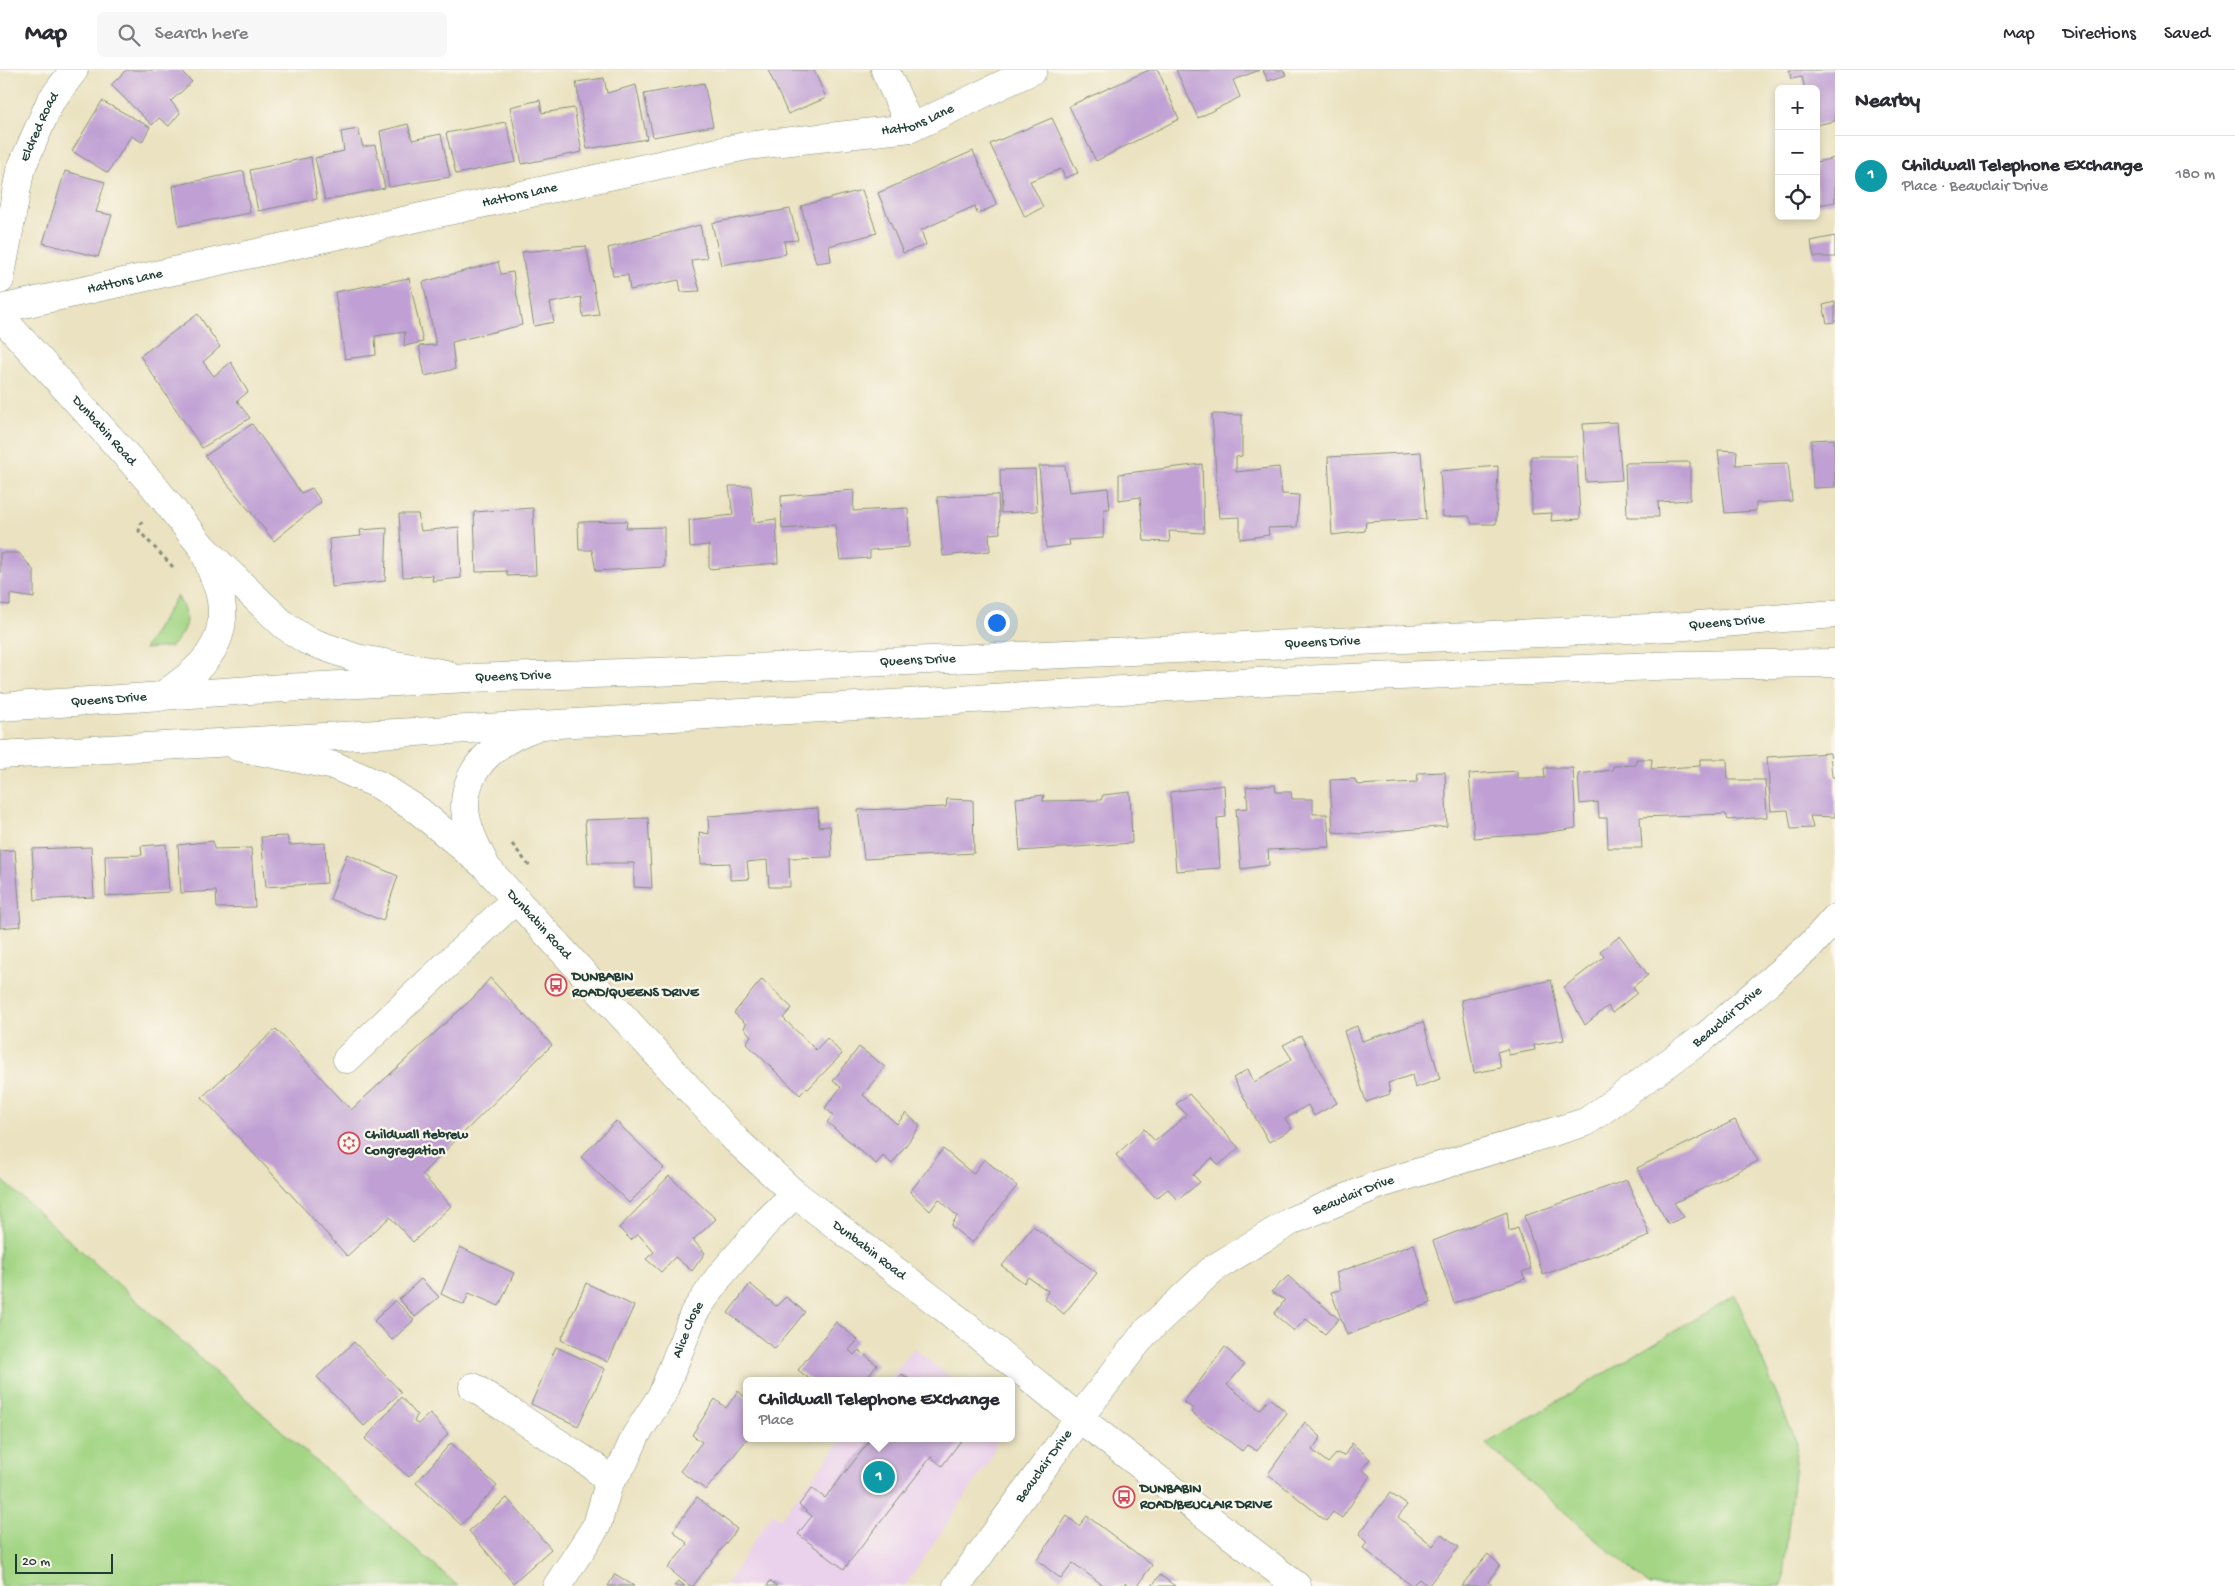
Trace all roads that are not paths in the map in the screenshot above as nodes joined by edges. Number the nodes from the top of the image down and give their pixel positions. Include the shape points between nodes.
1 (74, 70) edge
2 (885, 70) edge
3 (1033, 70) edge
4 (911, 128) junction
5 (0, 280) edge
6 (0, 308) edge
7 (0, 316) edge
8 (204, 548) junction
9 (1835, 614) edge
10 (1835, 663) edge
11 (469, 678) junction
12 (160, 697) junction
13 (0, 707) edge
14 (541, 725) junction
15 (212, 742) junction
16 (0, 755) edge
17 (486, 866) junction
18 (516, 899) junction
19 (1835, 918) edge
20 (347, 1059) dead end
21 (795, 1194) junction
22 (473, 1386) dead end
23 (1078, 1418) junction
24 (609, 1483) junction
25 (557, 1586) edge
26 (957, 1586) edge
27 (1297, 1586) edge

1 - 5 main road, Eldred Road via 50,102 20,171
2 - 4 main road
3 - 4 main road, Hattons Lane
4 - 6 main road, Hattons Lane via 746,146
7 - 8 main road, Dunbabin Road via 152,484
8 - 11 main road, Dunbabin Road via 285,626 306,640 356,658
8 - 12 main road, Dunbabin Road via 219,592 221,619 218,638 208,658 190,677
9 - 11 main road, Queens Drive via 1674,627
10 - 14 main road via 1681,664 1273,681
11 - 12 main road, Queens Drive
12 - 13 main road, Queens Drive
14 - 15 main road
14 - 17 main road, Dunbabin Road via 500,743 484,758 467,789 465,808 469,825
15 - 16 main road
15 - 17 main road, Dunbabin Road via 308,759 364,778 413,806
17 - 18 main road, Dunbabin Road
18 - 20 main road
18 - 21 main road, Dunbabin Road via 736,1140
19 - 23 main road, Beauclair Drive via 1811,945 1706,1036 1586,1122 1380,1184 1293,1220 1213,1268 1144,1334
21 - 23 main road, Dunbabin Road via 943,1307
21 - 24 main road, Alice Close via 719,1277 694,1313 662,1395
22 - 24 main road via 595,1467
23 - 26 main road, Beauclair Drive
23 - 27 main road, Dunbabin Road
24 - 25 main road, Alice Close via 598,1525

